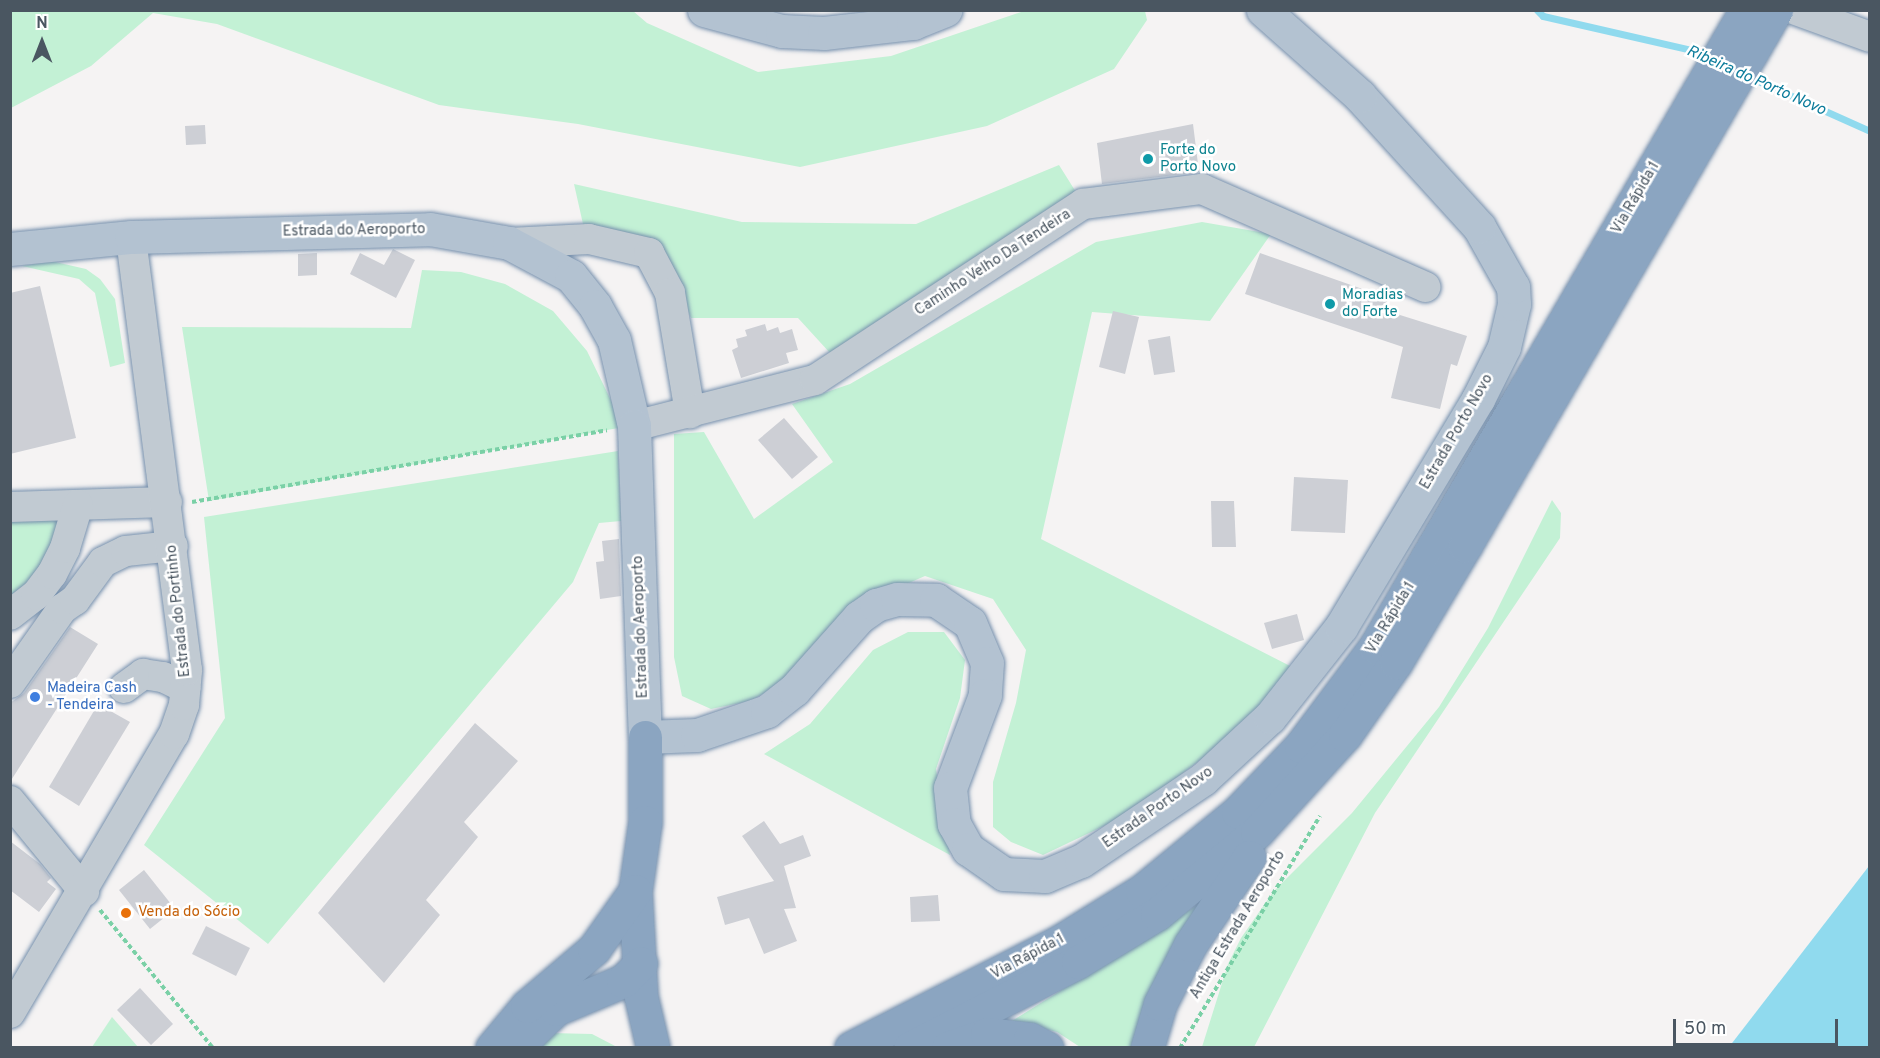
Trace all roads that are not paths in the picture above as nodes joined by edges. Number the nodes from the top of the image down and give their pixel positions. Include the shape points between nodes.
1 (704, 10) edge
2 (946, 10) edge
3 (1263, 10) edge
4 (1746, 10) edge
5 (1776, 10) edge
6 (1796, 10) edge
7 (1869, 37) edge
8 (131, 237) junction
9 (509, 243) junction
10 (10, 249) edge
11 (1425, 287) dead end
12 (1584, 314) junction
13 (690, 413) junction
14 (634, 426) junction
15 (167, 502) junction
16 (78, 505) junction
17 (10, 507) edge
18 (172, 546) junction
19 (10, 615) edge
20 (10, 683) edge
21 (124, 687) dead end
22 (186, 687) junction
23 (645, 737) junction
24 (1290, 798) junction
25 (10, 801) edge
26 (645, 822) junction
27 (84, 891) junction
28 (635, 891) junction
29 (649, 963) junction
30 (575, 965) junction
31 (572, 1000) junction
32 (10, 1013) edge
33 (649, 1038) edge
34 (492, 1047) edge
35 (518, 1047) edge
36 (674, 1047) edge
37 (851, 1047) edge
38 (910, 1047) edge
39 (948, 1047) edge
40 (1047, 1047) edge
41 (1147, 1047) edge

1 - 2 main road via 782,31 824,33 913,23
3 - 23 main road, Estrada Porto Novo via 1360,96 1479,227 1513,287 1514,304 1504,347 1472,409 1341,627 1270,717 1203,779 1081,861 1045,876 1024,877 1004,874 977,858 954,824 950,788 985,695 987,663 970,623 936,600 897,599 876,605 859,617 794,690 767,711 697,735
4 - 12 highway, Via Rápida 1
5 - 12 highway, Via Rápida 1
6 - 7 street
8 - 9 main road, Estrada do Aeroporto via 430,228
8 - 10 main road, Estrada do Aeroporto
8 - 15 street, Estrada do Portinho
9 - 13 street via 589,240 649,253 670,293
9 - 14 main road, Estrada do Aeroporto via 571,276 595,306 614,340
11 - 13 street, Caminho Velho Da Tendeira via 1202,189 1083,204 815,380
12 - 24 highway, Via Rápida 1 via 1396,662 1344,735
12 - 37 highway, Via Rápida 1 via 1374,647 1323,719 1271,780 1204,843 1108,912
13 - 14 street, Caminho Velho Da Tendeira
14 - 23 main road, Estrada do Aeroporto
15 - 16 street
15 - 18 street, Estrada do Portinho
16 - 17 street
16 - 19 street via 52,574 36,595
18 - 20 street via 126,551 103,562 75,600 62,609
18 - 22 street, Estrada do Portinho
21 - 22 street via 142,674 151,674
22 - 27 street, Estrada do Portinho via 174,734
23 - 26 highway
24 - 38 highway, Via Rápida 1 via 1222,864 1157,914 1078,962
24 - 41 highway via 1190,945 1160,1004
25 - 27 street
26 - 28 highway
26 - 29 highway via 657,892
27 - 32 street, Estrada do Portinho
28 - 29 highway
28 - 30 highway via 610,930
29 - 30 highway via 614,958
29 - 31 highway via 623,981
29 - 33 highway
29 - 36 highway
30 - 34 highway via 527,1006
31 - 33 highway via 615,1006
31 - 35 highway via 556,1009
39 - 40 highway via 987,1034 1030,1039

